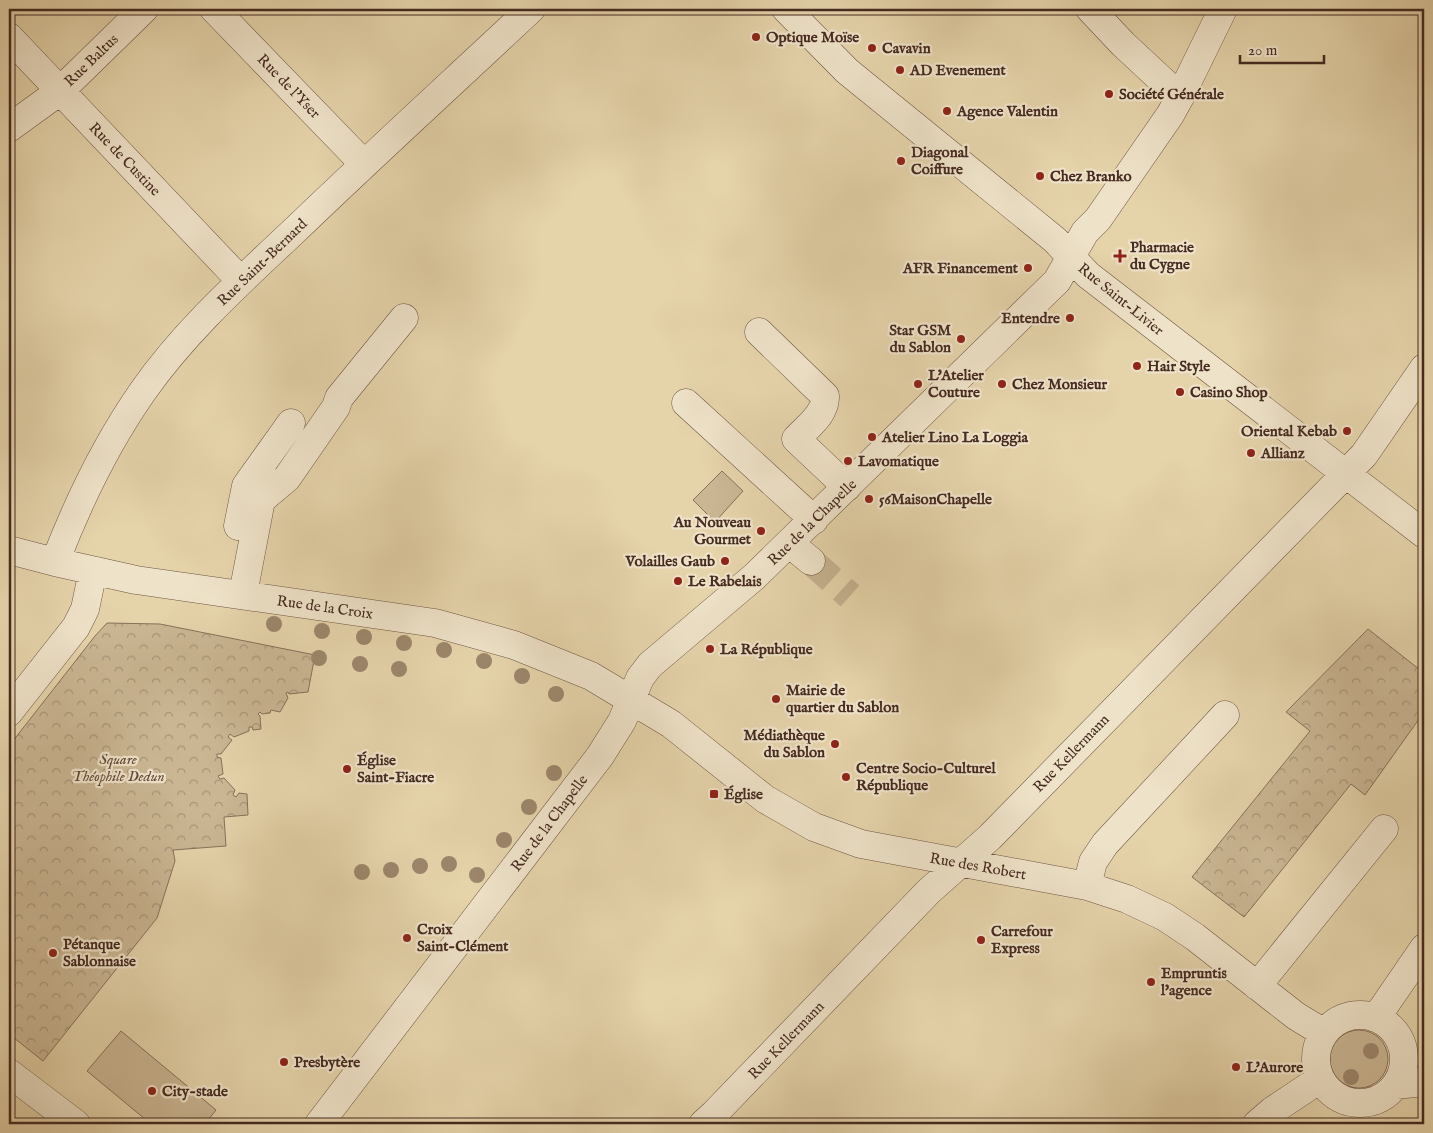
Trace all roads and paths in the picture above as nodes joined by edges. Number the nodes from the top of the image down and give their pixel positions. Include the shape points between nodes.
1 (144, 9) edge
2 (214, 9) edge
3 (531, 9) edge
4 (786, 9) edge
5 (1090, 9) edge
6 (1223, 9) edge
7 (9, 37) edge
8 (60, 91) junction
9 (1180, 97) junction
10 (9, 128) edge
11 (364, 164) junction
12 (1070, 256) junction
13 (241, 281) junction
14 (404, 318) dead end
15 (759, 332) dead end
16 (1424, 368) edge
17 (686, 403) dead end
18 (291, 422) dead end
19 (1345, 473) junction
20 (848, 487) junction
21 (814, 520) junction
22 (1424, 534) edge
23 (790, 544) junction
24 (9, 550) edge
25 (811, 561) tunnel mouth
26 (55, 562) junction
27 (93, 571) junction
28 (234, 593) junction
29 (631, 700) junction
30 (9, 712) edge
31 (1225, 715) dead end
32 (1384, 830) dead end
33 (959, 863) junction
34 (1087, 886) junction
35 (1424, 948) edge
36 (1257, 986) junction
37 (1376, 1018) junction
38 (1324, 1033) junction
39 (1414, 1052) edge
40 (1320, 1079) junction
41 (1424, 1082) edge
42 (12, 1083) edge
43 (1396, 1085) junction
44 (1349, 1114) edge
45 (76, 1124) edge
46 (319, 1124) edge
47 (703, 1124) edge
48 (1257, 1124) edge

1 - 8 street, Rue Baltus
2 - 11 street, Rue de l'Yser
3 - 11 street, Rue Saint-Bernard
4 - 12 street, Rue Saint-Livier via 846,71 1050,235
5 - 9 street
6 - 9 street, Rue de la Chapelle
7 - 8 street, Rue de Custine
8 - 10 street, Rue Baltus
8 - 13 street, Rue de Custine
9 - 12 street, Rue de la Chapelle
11 - 13 street, Rue Saint-Bernard
12 - 19 street, Rue Saint-Livier via 1088,275
12 - 20 street, Rue de la Chapelle via 1057,280
13 - 26 street, Rue Saint-Bernard via 144,389 80,499
14 - 28 street via 339,398 287,478 261,500
15 - 20 street via 825,396 826,404 822,411 796,439
16 - 19 street, Rue Kellermann via 1364,455
17 - 21 street
18 - 28 street via 246,486
19 - 22 street, Rue Saint-Livier
19 - 33 street, Rue Kellermann via 990,837
20 - 21 street, Rue de la Chapelle
21 - 23 street, Rue de la Chapelle
23 - 25 street
23 - 29 street, Rue de la Chapelle via 650,665 640,678
24 - 26 street, Rue de la Croix
26 - 27 street, Rue de la Croix
27 - 28 street, Rue de la Croix
27 - 30 street via 85,609 76,627
28 - 29 street, Rue de la Croix via 435,623 514,645 591,676
29 - 33 street, Rue des Robert via 670,724 764,799 814,827 861,844
29 - 46 street, Rue de la Chapelle via 600,756
31 - 34 street via 1105,844 1093,862
32 - 36 street
33 - 34 street, Rue des Robert
33 - 47 street, Rue Kellermann
34 - 36 street, Rue des Robert via 1127,899 1165,917
35 - 37 street
36 - 38 street, Rue des Robert
37 - 38 street via 1362,1015 1347,1017
37 - 39 street via 1388,1025
38 - 40 street via 1317,1048 1316,1064
39 - 43 street
40 - 44 street
40 - 48 street
41 - 43 street
42 - 45 street
43 - 44 street via 1381,1099 1360,1104

